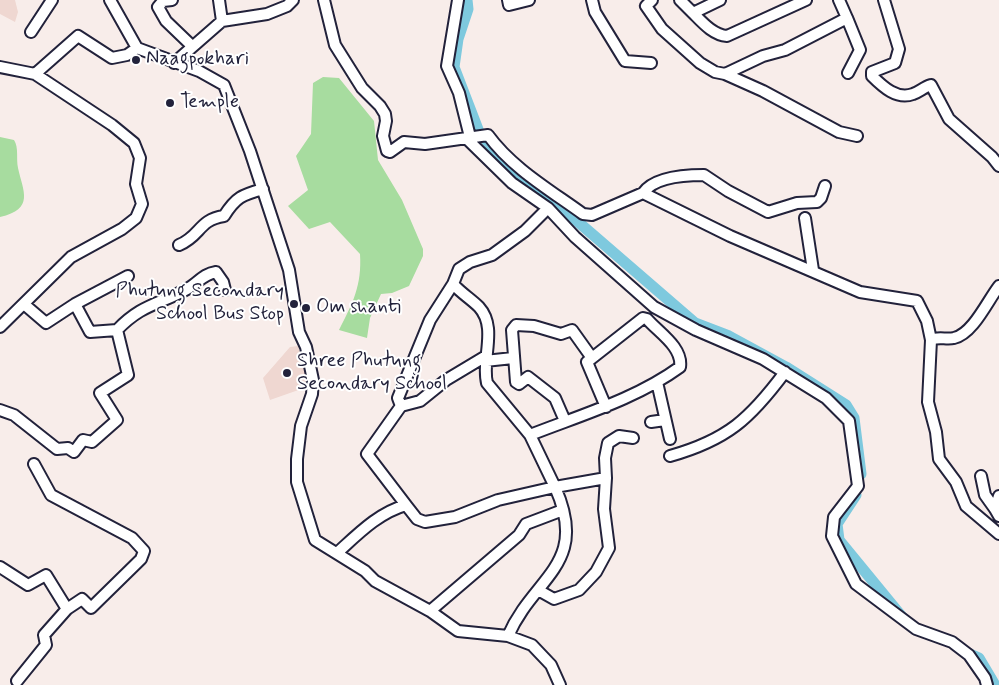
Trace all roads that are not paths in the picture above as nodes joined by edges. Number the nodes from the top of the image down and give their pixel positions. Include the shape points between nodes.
1 (52, 0) edge
2 (110, 0) edge
3 (172, 0) edge
4 (219, 0) edge
5 (293, 0) edge
6 (324, 0) edge
7 (458, 0) edge
8 (508, 0) edge
9 (529, 0) edge
10 (592, 0) edge
11 (652, 0) edge
12 (680, 0) edge
13 (720, 0) edge
14 (806, 0) edge
15 (839, 0) edge
16 (884, 0) edge
17 (693, 13) junction
18 (848, 18) junction
19 (222, 21) junction
20 (31, 32) dead end
21 (192, 46) junction
22 (136, 48) junction
23 (174, 62) junction
24 (651, 63) dead end
25 (0, 67) edge
26 (848, 73) dead end
27 (35, 74) junction
28 (725, 74) junction
29 (857, 136) dead end
30 (468, 138) junction
31 (999, 166) edge
32 (824, 186) dead end
33 (263, 189) junction
34 (643, 193) junction
35 (548, 208) junction
36 (805, 218) dead end
37 (179, 245) dead end
38 (813, 270) junction
39 (128, 276) dead end
40 (453, 284) junction
41 (999, 286) edge
42 (225, 290) dead end
43 (75, 304) junction
44 (25, 305) junction
45 (0, 327) edge
46 (117, 330) junction
47 (931, 340) junction
48 (513, 358) junction
49 (592, 358) junction
50 (486, 359) junction
51 (785, 372) junction
52 (657, 382) junction
53 (401, 406) junction
54 (606, 407) junction
55 (0, 410) edge
56 (665, 420) junction
57 (565, 421) junction
58 (651, 422) dead end
59 (530, 435) junction
60 (633, 438) dead end
61 (670, 439) dead end
62 (670, 456) dead end
63 (34, 464) dead end
64 (981, 476) dead end
65 (606, 478) junction
66 (555, 487) junction
67 (999, 496) edge
68 (406, 505) junction
69 (563, 510) junction
70 (997, 512) edge
71 (999, 534) edge
72 (338, 553) junction
73 (0, 567) edge
74 (538, 590) junction
75 (67, 609) junction
76 (430, 611) junction
77 (508, 636) junction
78 (17, 681) dead end
79 (560, 685) edge
80 (987, 685) edge

1 - 20 street
2 - 22 street
3 - 21 street via 163,1 158,7 166,21
4 - 19 street
5 - 19 street via 267,14
6 - 30 street via 335,45 362,88 385,114 383,136 387,151 404,142 425,144
7 - 30 street via 447,66 459,93
8 - 9 street via 509,5
10 - 24 street via 595,12 625,61
11 - 28 street via 646,6 662,29 700,63
12 - 17 street
13 - 17 street
14 - 17 street via 727,36 720,36
15 - 18 street
16 - 31 street via 900,49 895,63 872,72 872,76 900,96 911,95 931,85 948,119
18 - 26 street via 860,50
18 - 28 street via 785,50 763,56
19 - 21 street
21 - 23 street
22 - 23 street
22 - 27 street via 127,55 112,58 78,36
23 - 33 street via 224,85
25 - 27 street
27 - 44 street via 134,143 140,158 136,184 142,204 136,218 122,229 70,257
28 - 29 street via 839,132
30 - 34 street via 488,135 515,163 583,214 592,216
30 - 35 street via 512,183
32 - 34 street via 817,202 797,203 768,212 728,192 704,175 661,182
33 - 37 street via 241,196 232,202 224,216 209,218 188,241
33 - 72 street via 288,270 313,380 312,394 301,426 298,482 315,540
34 - 38 street via 730,236
35 - 40 street via 525,231 492,255 459,269
35 - 51 street via 575,237 654,307
36 - 38 street
38 - 47 street via 860,292 917,301 927,321
39 - 43 street
40 - 50 street via 480,308 488,333
40 - 53 street via 430,320 398,398
41 - 47 street via 966,332 954,338 936,337
42 - 46 street via 216,272 207,273 187,289 144,308
43 - 44 street via 46,323
43 - 46 street via 90,332
44 - 45 street
46 - 55 street via 128,375 100,393 117,420 92,442 83,440 74,452 68,448 57,449 14,416
47 - 71 street via 928,402 939,459 956,482 966,506
48 - 49 street via 512,330 516,325 526,324 561,334 572,330
48 - 50 street
48 - 57 street via 516,382 519,384 528,377 555,398
49 - 52 street via 643,318 670,342 682,365
49 - 54 street via 587,362
50 - 53 street via 446,380 420,401
50 - 59 street via 484,373 487,383
51 - 62 street via 754,412 742,422 703,447
51 - 80 street via 826,398 849,421 858,486 834,517 832,536 856,584 916,629 952,642 965,652
52 - 54 street
52 - 56 street
53 - 68 street via 367,454
54 - 57 street
56 - 58 street
56 - 61 street
57 - 59 street
59 - 66 street
60 - 65 street via 618,436 608,443
63 - 75 street via 51,495 132,538 144,551 141,559 91,608 82,599
64 - 70 street via 985,495
65 - 66 street
65 - 74 street via 604,509 609,548 596,572 579,590 554,599
66 - 68 street via 498,500 455,517 425,522 416,519
66 - 69 street
67 - 70 street
68 - 72 street via 371,522
69 - 74 street via 566,548 562,559
69 - 76 street via 526,524 519,535
72 - 76 street via 374,581
73 - 75 street via 28,585 46,575
74 - 77 street via 515,619
75 - 78 street via 44,635 46,645
76 - 77 street via 458,631
77 - 79 street via 532,645 551,665

